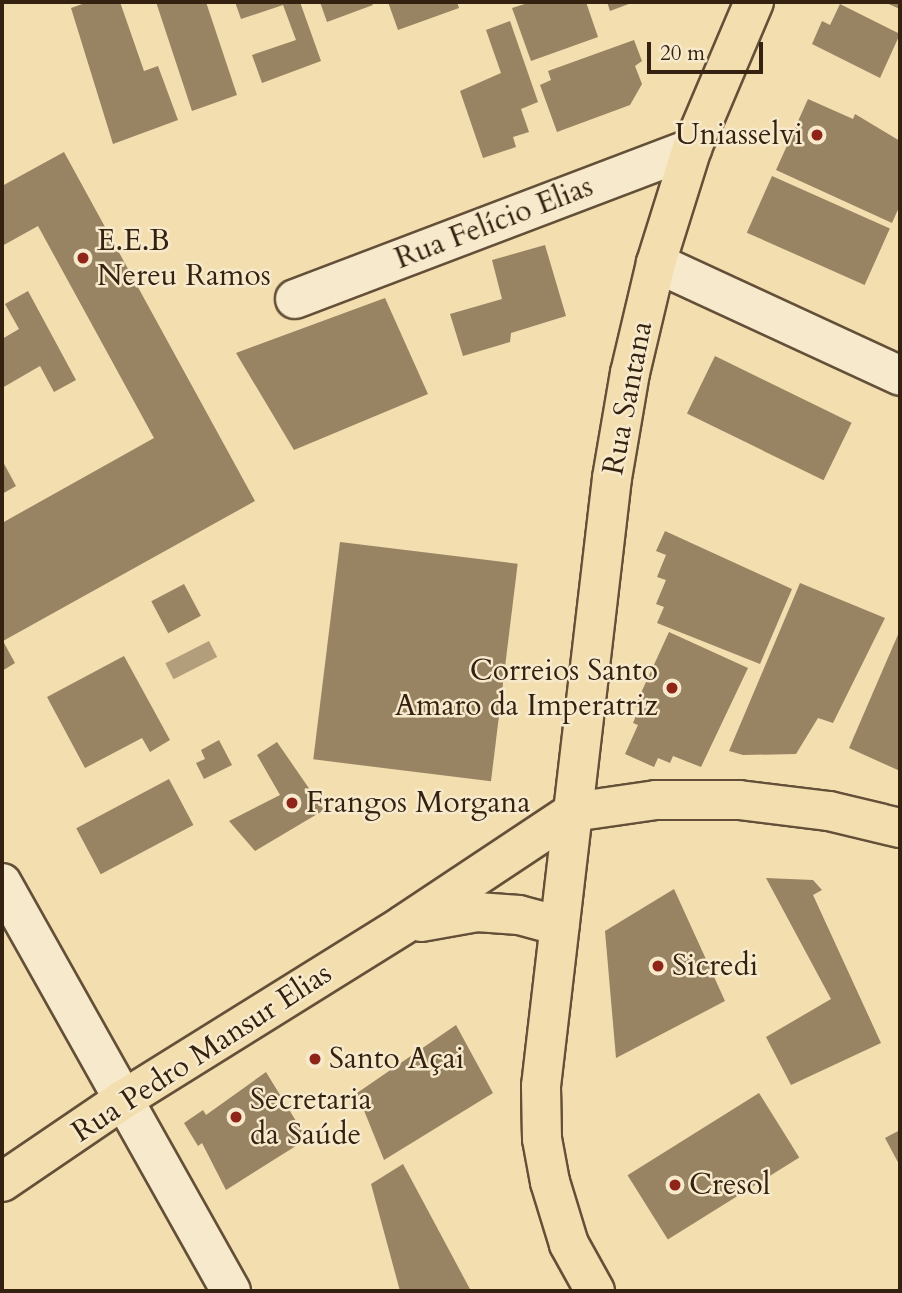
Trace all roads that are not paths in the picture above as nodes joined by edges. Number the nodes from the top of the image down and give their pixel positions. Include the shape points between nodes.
1 (754, 2) edge
2 (692, 148) junction
3 (656, 263) junction
4 (295, 299) dead end
5 (900, 376) edge
6 (573, 812) junction
7 (900, 828) edge
8 (2, 883) edge
9 (403, 925) junction
10 (560, 926) junction
11 (124, 1099) junction
12 (2, 1182) edge
13 (231, 1291) edge
14 (595, 1291) edge

1 - 2 main road, Rua Santana
2 - 3 main road, Rua Santana
2 - 4 street, Rua Felício Elias
3 - 5 street
3 - 6 main road, Rua Santana via 612,478
6 - 7 main road, Rua Pedro Mansur Elias via 656,800 739,800 829,811
6 - 9 main road, Rua Pedro Mansur Elias
6 - 10 main road, Rua Santana
8 - 11 street
9 - 10 main road, Rua Pedro Mansur Elias via 477,912 519,915
9 - 11 main road, Rua Pedro Mansur Elias
10 - 14 main road, Rua Santana via 541,1086 542,1139 569,1244
11 - 12 main road, Rua Pedro Mansur Elias
11 - 13 street

